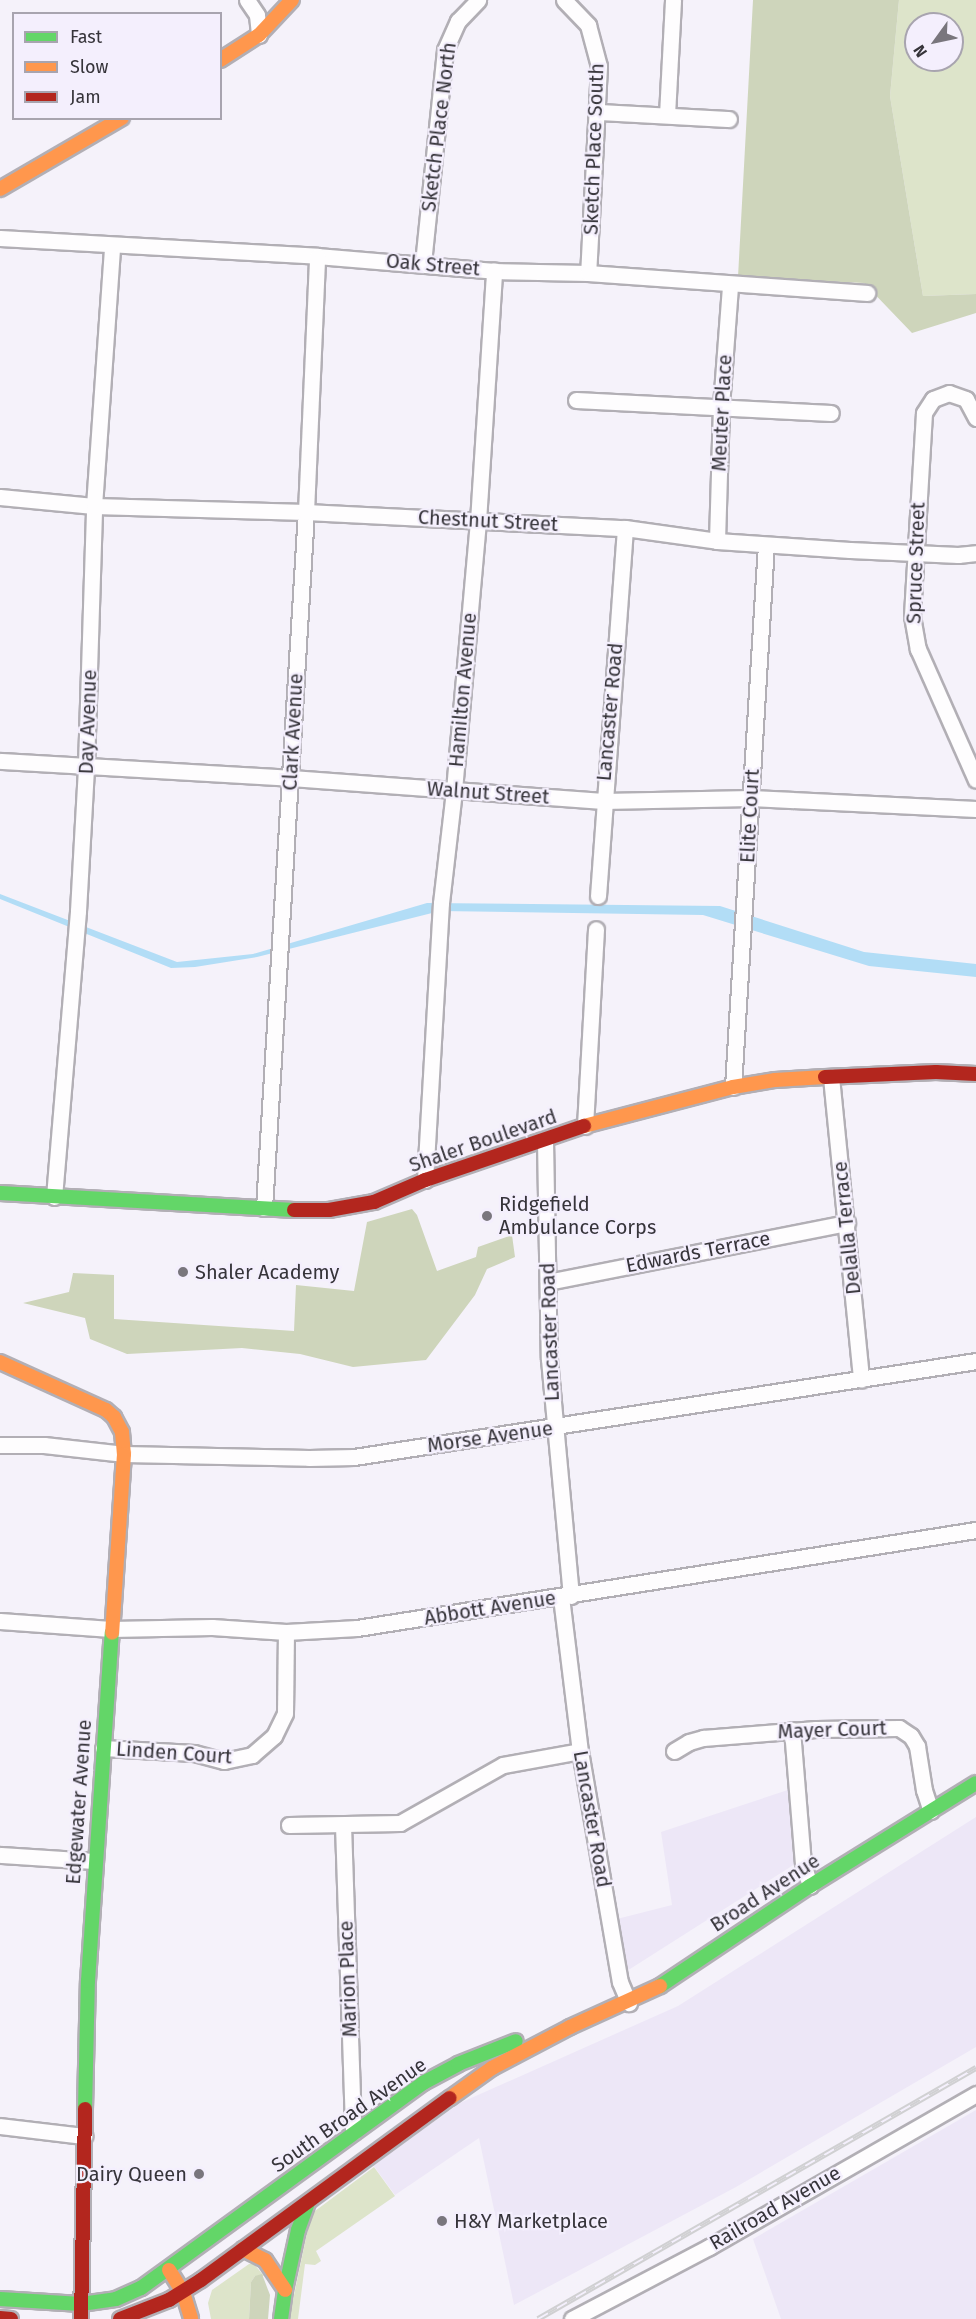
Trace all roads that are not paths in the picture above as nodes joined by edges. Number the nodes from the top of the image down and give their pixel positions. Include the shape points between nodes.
1 (247, 0) edge
2 (292, 0) edge
3 (478, 0) edge
4 (564, 0) edge
5 (673, 0) edge
6 (259, 36) junction
7 (222, 59) edge
8 (598, 112) junction
9 (667, 116) junction
10 (729, 118) dead end
11 (119, 120) edge
12 (0, 189) edge
13 (0, 238) edge
14 (112, 247) junction
15 (317, 256) junction
16 (423, 263) junction
17 (494, 271) junction
18 (588, 273) junction
19 (730, 285) junction
20 (867, 293) dead end
21 (576, 400) dead end
22 (721, 406) junction
23 (831, 413) dead end
24 (976, 418) edge
25 (0, 497) edge
26 (94, 506) junction
27 (306, 512) junction
28 (478, 521) junction
29 (625, 528) junction
30 (717, 541) junction
31 (766, 545) junction
32 (915, 553) junction
33 (976, 553) edge
34 (0, 761) edge
35 (86, 766) junction
36 (291, 778) junction
37 (976, 780) edge
38 (454, 790) junction
39 (751, 798) junction
40 (603, 801) junction
41 (976, 809) edge
42 (598, 896) dead end
43 (596, 929) dead end
44 (976, 1074) edge
45 (831, 1077) junction
46 (733, 1087) junction
47 (585, 1126) junction
48 (545, 1140) junction
49 (425, 1180) junction
50 (0, 1193) edge
51 (54, 1197) junction
52 (264, 1208) junction
53 (847, 1223) junction
54 (548, 1282) junction
55 (0, 1362) edge
56 (976, 1362) edge
57 (861, 1380) junction
58 (554, 1427) junction
59 (0, 1445) edge
60 (124, 1454) junction
61 (976, 1530) edge
62 (566, 1596) junction
63 (0, 1620) edge
64 (111, 1629) junction
65 (286, 1632) junction
66 (792, 1730) junction
67 (103, 1748) junction
68 (580, 1751) junction
69 (674, 1751) dead end
70 (976, 1783) edge
71 (931, 1811) junction
72 (289, 1825) dead end
73 (344, 1825) junction
74 (0, 1855) edge
75 (94, 1861) junction
76 (810, 1886) junction
77 (629, 2003) junction
78 (570, 2027) junction
79 (976, 2094) edge
80 (0, 2126) edge
81 (353, 2132) junction
82 (84, 2136) junction
83 (354, 2168) junction
84 (308, 2203) junction
85 (243, 2249) junction
86 (169, 2270) junction
87 (285, 2290) junction
88 (183, 2292) junction
89 (0, 2300) edge
90 (81, 2304) junction
91 (0, 2318) edge
92 (11, 2319) edge
93 (81, 2319) edge
94 (120, 2319) edge
95 (191, 2319) edge
96 (281, 2319) edge
97 (572, 2319) edge

1 - 6 street via 257,15
2 - 6 street
3 - 16 street, Sketch Place North via 458,21 445,50
4 - 8 street, Sketch Place South via 578,12 593,37 599,66
5 - 9 street
6 - 7 street
8 - 9 street
8 - 18 street, Sketch Place South
9 - 10 street
11 - 12 street
13 - 14 street, Oak Street
14 - 15 street, Oak Street
14 - 26 street, Day Avenue
15 - 16 street, Oak Street
15 - 27 street, Clark Avenue
16 - 17 street, Oak Street
17 - 18 street, Oak Street
17 - 28 street, Hamilton Avenue
18 - 19 street, Oak Street
19 - 20 street, Oak Street
19 - 22 street, Meuter Place
21 - 22 street
22 - 23 street
22 - 30 street, Meuter Place
24 - 32 street, Spruce Street via 971,405 958,394 940,394 924,413
25 - 26 street, Chestnut Street
26 - 27 street, Chestnut Street
26 - 35 street, Day Avenue
27 - 28 street, Chestnut Street
27 - 36 street, Clark Avenue
28 - 29 street, Chestnut Street
28 - 38 street, Hamilton Avenue
29 - 30 street, Chestnut Street
29 - 40 street, Lancaster Road
30 - 31 street, Chestnut Street
31 - 32 street, Chestnut Street
31 - 39 street, Elite Court
32 - 33 street, Chestnut Street
32 - 37 street, Spruce Street via 912,616 916,641
34 - 35 street, Walnut Street
35 - 36 street, Walnut Street
35 - 51 street, Day Avenue
36 - 38 street, Walnut Street
36 - 52 street, Clark Avenue
38 - 40 street, Walnut Street
38 - 49 street, Hamilton Avenue via 440,907
39 - 40 street, Walnut Street
39 - 41 street, Walnut Street
39 - 46 street, Elite Court
40 - 42 street, Lancaster Road
43 - 47 street
44 - 45 street, Shaler Boulevard
45 - 46 street, Shaler Boulevard
45 - 53 street, Delalla Terrace
46 - 47 street, Shaler Boulevard
47 - 48 street, Shaler Boulevard
48 - 49 street, Shaler Boulevard
48 - 54 street, Lancaster Road
49 - 52 street, Shaler Boulevard via 375,1202 329,1210
50 - 51 street, Shaler Boulevard
51 - 52 street, Shaler Boulevard
53 - 54 street, Edwards Terrace
53 - 57 street, Delalla Terrace
54 - 58 street, Lancaster Road
55 - 60 street, Edgewater Avenue via 106,1410 122,1432
56 - 57 street, Morse Avenue
57 - 58 street, Morse Avenue
58 - 60 street, Morse Avenue via 354,1457
58 - 62 street, Lancaster Road
59 - 60 street, Morse Avenue via 44,1445
60 - 64 street, Edgewater Avenue
61 - 62 street, Abbott Avenue
62 - 65 street, Abbott Avenue via 369,1627
62 - 68 street, Lancaster Road
63 - 64 street, Abbott Avenue
64 - 65 street, Abbott Avenue via 212,1627
64 - 67 street, Edgewater Avenue
65 - 67 street, Linden Court via 285,1713 274,1736 252,1755 224,1761 194,1753
66 - 69 street, Mayer Court via 703,1738
66 - 71 street, Mayer Court via 903,1730 917,1746
66 - 76 street via 803,1863
67 - 75 street, Edgewater Avenue
68 - 73 street via 503,1765 400,1823
68 - 77 street, Lancaster Road via 620,1982
70 - 71 street, Broad Avenue
71 - 76 street, Broad Avenue
72 - 73 street
73 - 81 street, Marion Place
74 - 75 street
75 - 82 street, Edgewater Avenue
76 - 77 street, Broad Avenue
77 - 78 street, Broad Avenue
78 - 81 street, South Broad Avenue via 522,2039 458,2064
78 - 83 street via 486,2072
79 - 97 street, Railroad Avenue via 709,2247
80 - 82 street
81 - 83 street via 359,2150
81 - 86 street, South Broad Avenue
82 - 90 street, Edgewater Avenue
83 - 84 street
84 - 85 street
84 - 87 street via 297,2230
85 - 87 street via 265,2260
85 - 88 street
86 - 88 street
86 - 90 street, South Broad Avenue via 116,2299
87 - 96 street
88 - 94 street
88 - 95 street
89 - 90 street, South Broad Avenue
90 - 93 street, Edgewater Avenue
91 - 92 street

